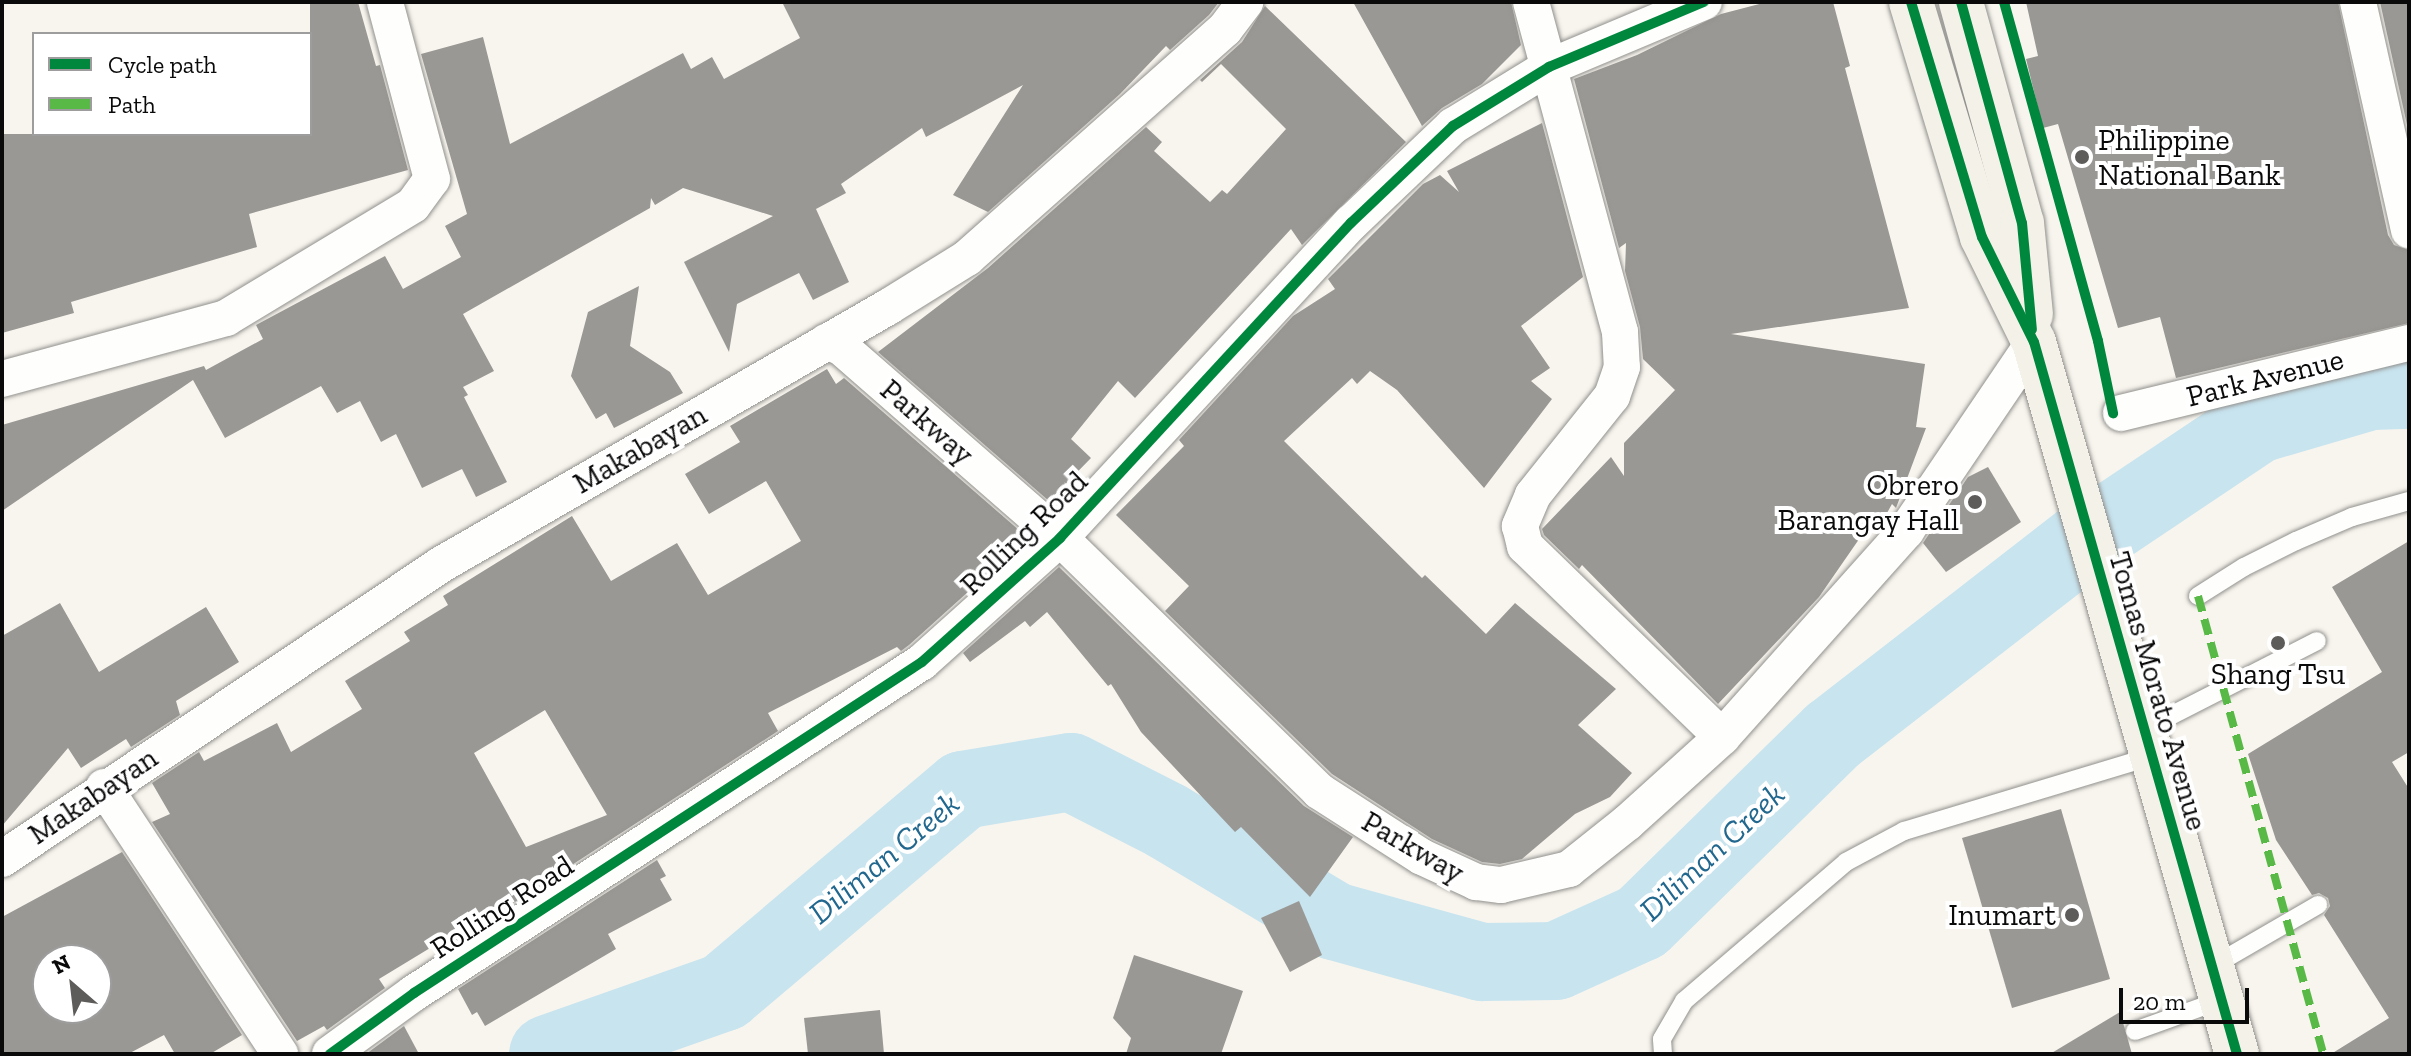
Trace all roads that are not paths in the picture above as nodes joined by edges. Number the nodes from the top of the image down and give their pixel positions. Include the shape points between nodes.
1 (385, 2) edge
2 (1245, 2) edge
3 (1531, 2) edge
4 (1704, 2) edge
5 (1911, 2) edge
6 (1961, 2) edge
7 (2358, 2) edge
8 (1549, 67) junction
9 (2409, 230) edge
10 (826, 342) junction
11 (2034, 342) junction
12 (2409, 343) edge
13 (2, 379) edge
14 (2121, 413) dead end
15 (2409, 501) edge
16 (1060, 538) junction
17 (2198, 596) dead end
18 (2317, 641) dead end
19 (1722, 737) junction
20 (2148, 743) junction
21 (104, 787) junction
22 (2, 859) edge
23 (2318, 905) dead end
24 (2216, 983) junction
25 (2135, 1031) dead end
26 (280, 1054) edge
27 (330, 1054) edge
28 (1663, 1054) edge
29 (2237, 1054) edge

1 - 13 street via 432,179 413,205 226,318
2 - 10 street, Makabayan via 1225,29 967,258
3 - 8 street
4 - 8 street, Rolling Road
5 - 11 main road, Tomas Morato Avenue via 1982,237
6 - 11 main road, Tomas Morato Avenue via 2022,223
7 - 9 street
8 - 16 street, Rolling Road via 1453,126 1351,223
8 - 19 street via 1620,332 1622,367 1612,396 1533,495 1520,526 1525,546
10 - 16 street, Parkway via 841,347
10 - 21 street, Makabayan via 442,564
11 - 19 street, Parkway via 1906,531
11 - 20 main road, Tomas Morato Avenue
12 - 14 street, Park Avenue
15 - 17 lane via 2296,541
16 - 19 street, Parkway via 1319,791 1422,857 1476,882 1501,885 1569,869
16 - 27 street, Rolling Road via 922,662 414,993
18 - 20 lane
20 - 24 main road, Tomas Morato Avenue
20 - 28 lane via 1904,831 1846,862 1684,1001 1662,1039
21 - 22 street, Makabayan
21 - 26 street
23 - 24 lane
24 - 25 lane
24 - 29 main road, Tomas Morato Avenue

